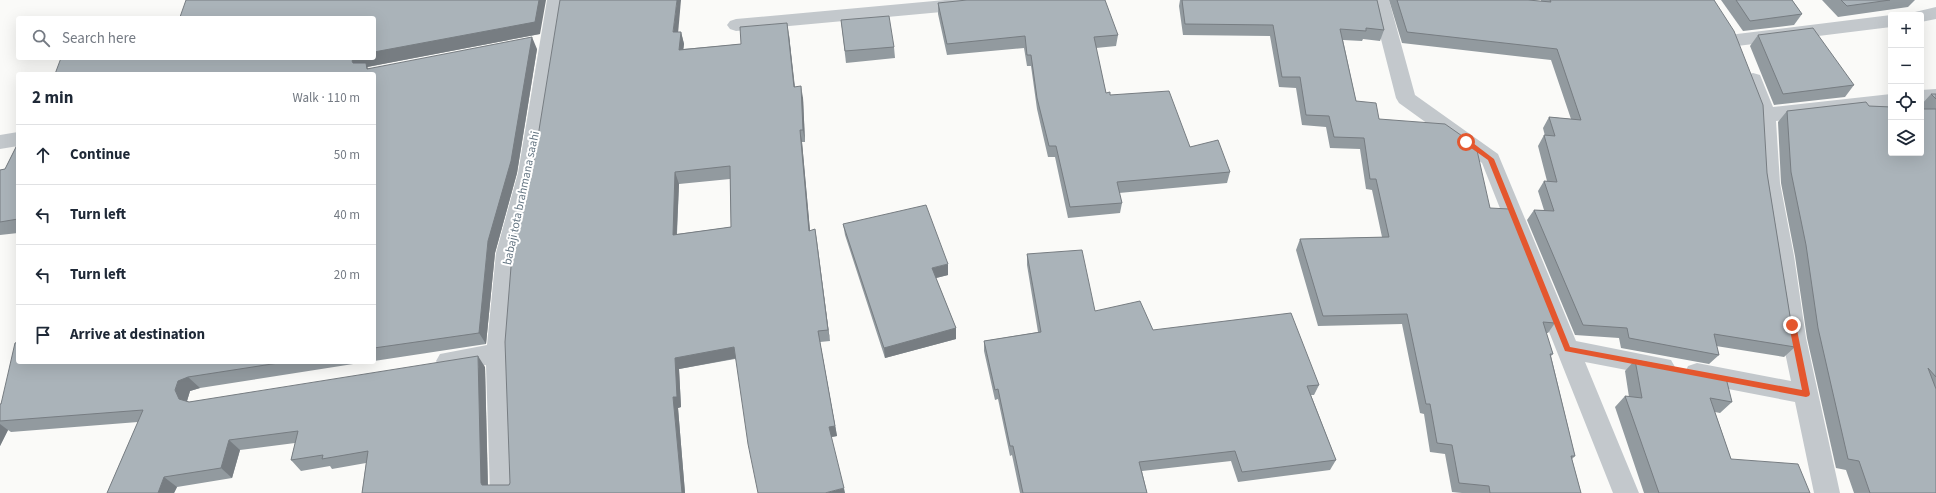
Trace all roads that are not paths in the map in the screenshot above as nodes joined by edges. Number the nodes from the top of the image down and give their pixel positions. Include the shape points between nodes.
1 (556, 0) edge
2 (1006, 0) edge
3 (1380, 0) edge
4 (1888, 20) edge
5 (736, 25) dead end
6 (1936, 96) edge
7 (1924, 98) edge
8 (1888, 101) edge
9 (1766, 115) junction
10 (16, 139) edge
11 (0, 142) edge
12 (1568, 349) junction
13 (498, 353) junction
14 (428, 365) edge
15 (1806, 394) junction
16 (503, 493) edge
17 (1626, 493) edge
18 (1827, 493) edge

1 - 13 street, babaji tota brahmana saahi via 542,41 528,173 507,253
2 - 5 street
3 - 12 street via 1406,98 1491,159
4 - 9 street via 1731,32
6 - 7 street
8 - 9 street
9 - 15 street via 1770,183 1794,338
10 - 11 street
12 - 15 street
12 - 17 street
13 - 14 street
13 - 16 street, babaji tota brahmana saahi
15 - 18 street

